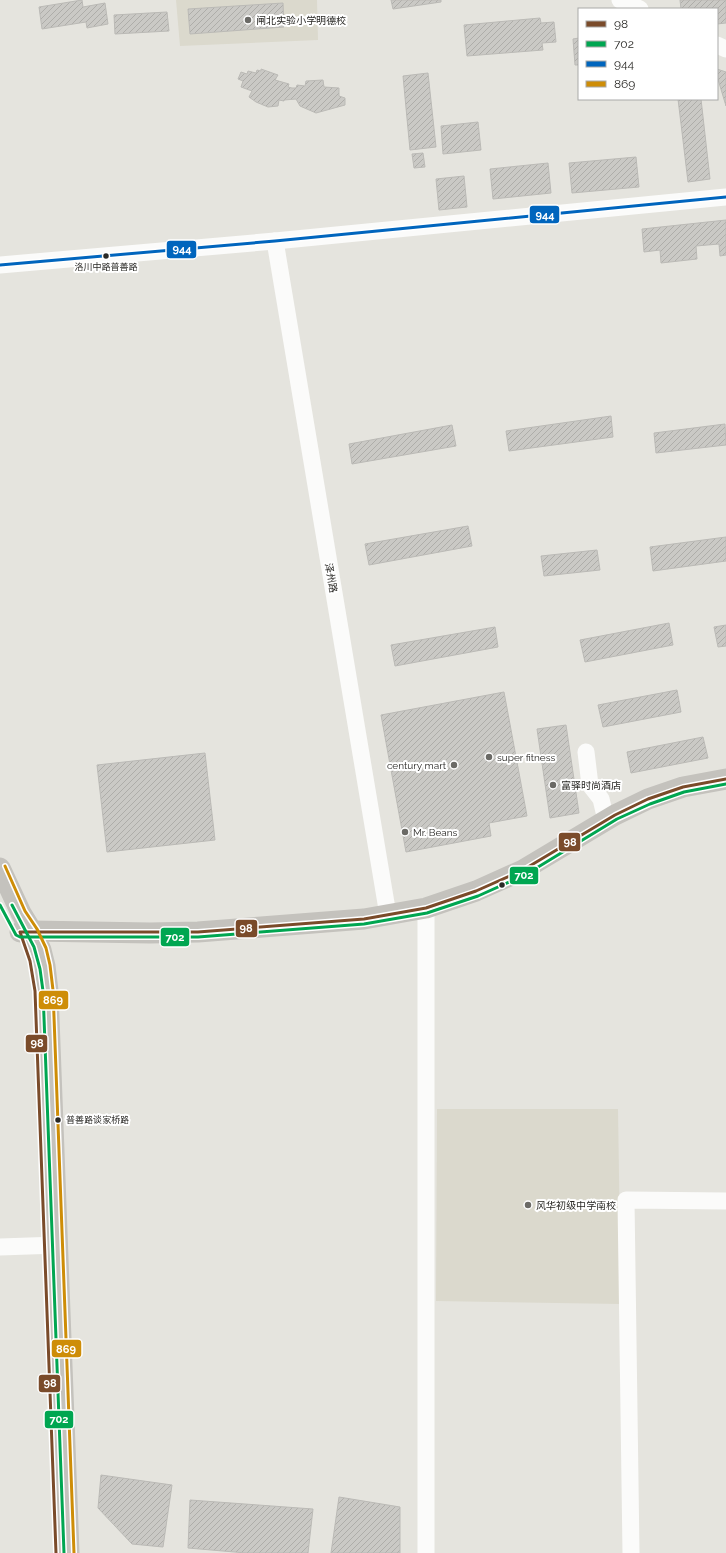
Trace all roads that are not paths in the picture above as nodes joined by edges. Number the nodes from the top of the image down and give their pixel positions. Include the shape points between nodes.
1 (620, 0) edge
2 (638, 8) edge
3 (726, 197) edge
4 (275, 241) junction
5 (0, 265) edge
6 (586, 752) dead end
7 (726, 778) edge
8 (606, 820) junction
9 (0, 868) edge
10 (0, 894) edge
11 (426, 908) junction
12 (388, 915) junction
13 (26, 931) junction
14 (726, 1201) edge
15 (51, 1245) junction
16 (0, 1246) edge
17 (56, 1553) edge
18 (69, 1553) edge
19 (426, 1553) edge
20 (631, 1553) edge

1 - 2 street
3 - 4 street
4 - 5 street
4 - 12 street, 泽州路
6 - 8 street via 590,785 601,799
7 - 8 main road via 683,787 648,799
8 - 11 main road via 523,870 476,891
9 - 13 main road via 21,913
10 - 13 main road
11 - 12 main road
11 - 19 street
12 - 13 main road via 198,932
13 - 15 main road via 41,950 48,991
14 - 20 street via 626,1200
15 - 16 street
15 - 17 main road
15 - 18 main road

